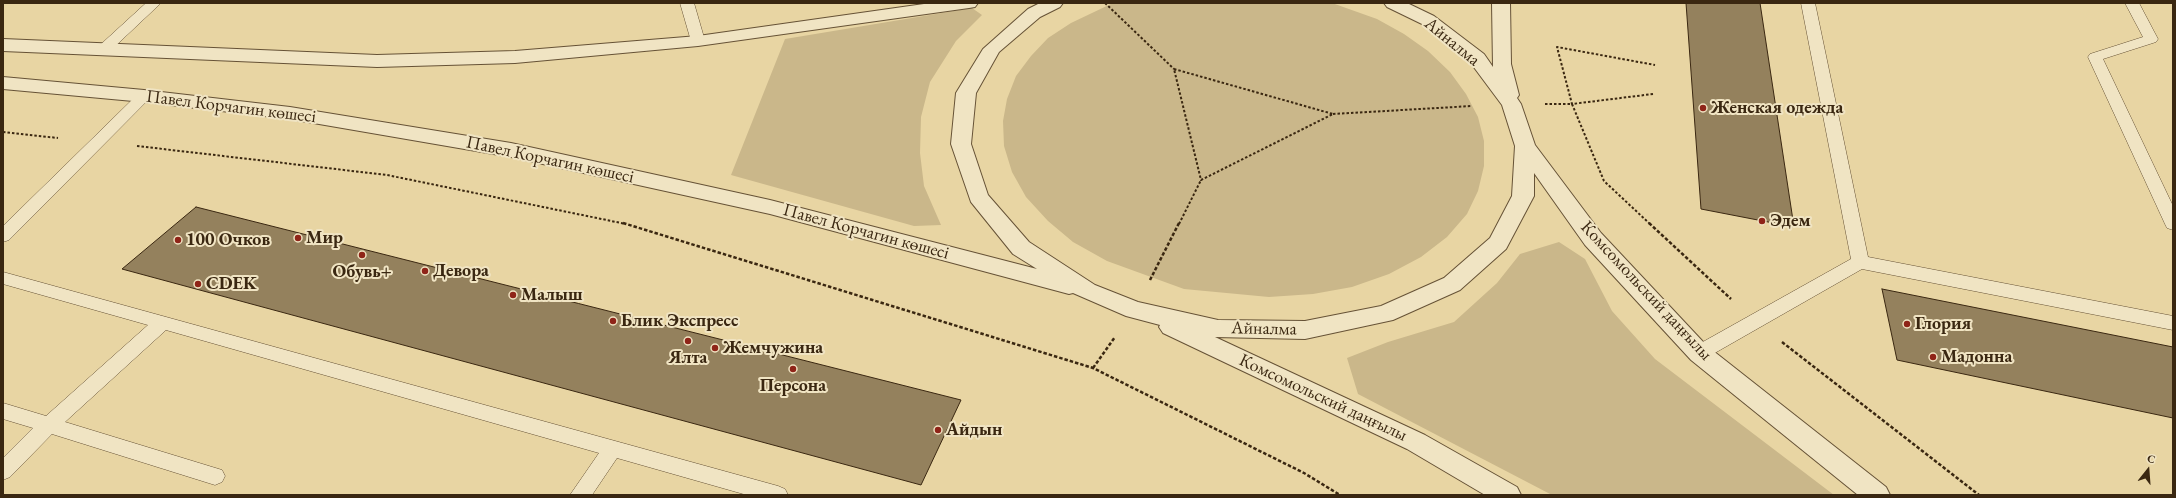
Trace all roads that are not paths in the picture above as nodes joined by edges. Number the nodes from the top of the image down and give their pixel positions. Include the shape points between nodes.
1 (154, 3) edge
2 (687, 3) edge
3 (969, 3) edge
4 (1054, 3) edge
5 (1393, 3) edge
6 (1501, 3) edge
7 (1808, 3) edge
8 (2132, 3) edge
9 (698, 41) junction
10 (3, 45) edge
11 (104, 49) junction
12 (3, 83) edge
13 (144, 96) junction
14 (1511, 104) junction
15 (1525, 146) junction
16 (2173, 224) edge
17 (3, 236) edge
18 (1860, 262) junction
19 (3, 278) edge
20 (1087, 291) junction
21 (1134, 310) junction
22 (162, 323) junction
23 (2173, 323) edge
24 (1700, 353) junction
25 (3, 411) edge
26 (48, 425) junction
27 (613, 449) junction
28 (3, 471) edge
29 (215, 476) dead end
30 (580, 495) edge
31 (778, 495) edge
32 (1508, 495) edge
33 (1877, 495) edge

1 - 11 lane
2 - 9 lane
3 - 9 street
4 - 20 street, Айналма via 1034,13 992,49 966,93 961,144 978,197 1021,248
5 - 14 street, Айналма via 1428,20 1477,58
6 - 14 street via 1502,64
7 - 18 lane
8 - 16 lane via 2151,39 2095,57
9 - 11 street via 515,57 377,61
10 - 11 street
12 - 13 street, Павел Корчагин көшесі
13 - 17 lane
13 - 20 street, Павел Корчагин көшесі via 290,113 511,150 770,207
14 - 15 street, Айналма
15 - 21 street, Айналма via 1522,196 1498,243 1452,284 1385,314 1304,330 1218,328
15 - 24 street, Комсомольский даңғылы via 1593,239
18 - 23 lane
18 - 24 lane
19 - 22 lane
20 - 21 street, Айналма
21 - 32 street, Комсомольский даңғылы via 1416,442
22 - 26 lane
22 - 27 lane
24 - 33 street, Комсомольский даңғылы
25 - 26 lane
26 - 28 lane
26 - 29 lane
27 - 30 lane
27 - 31 lane

